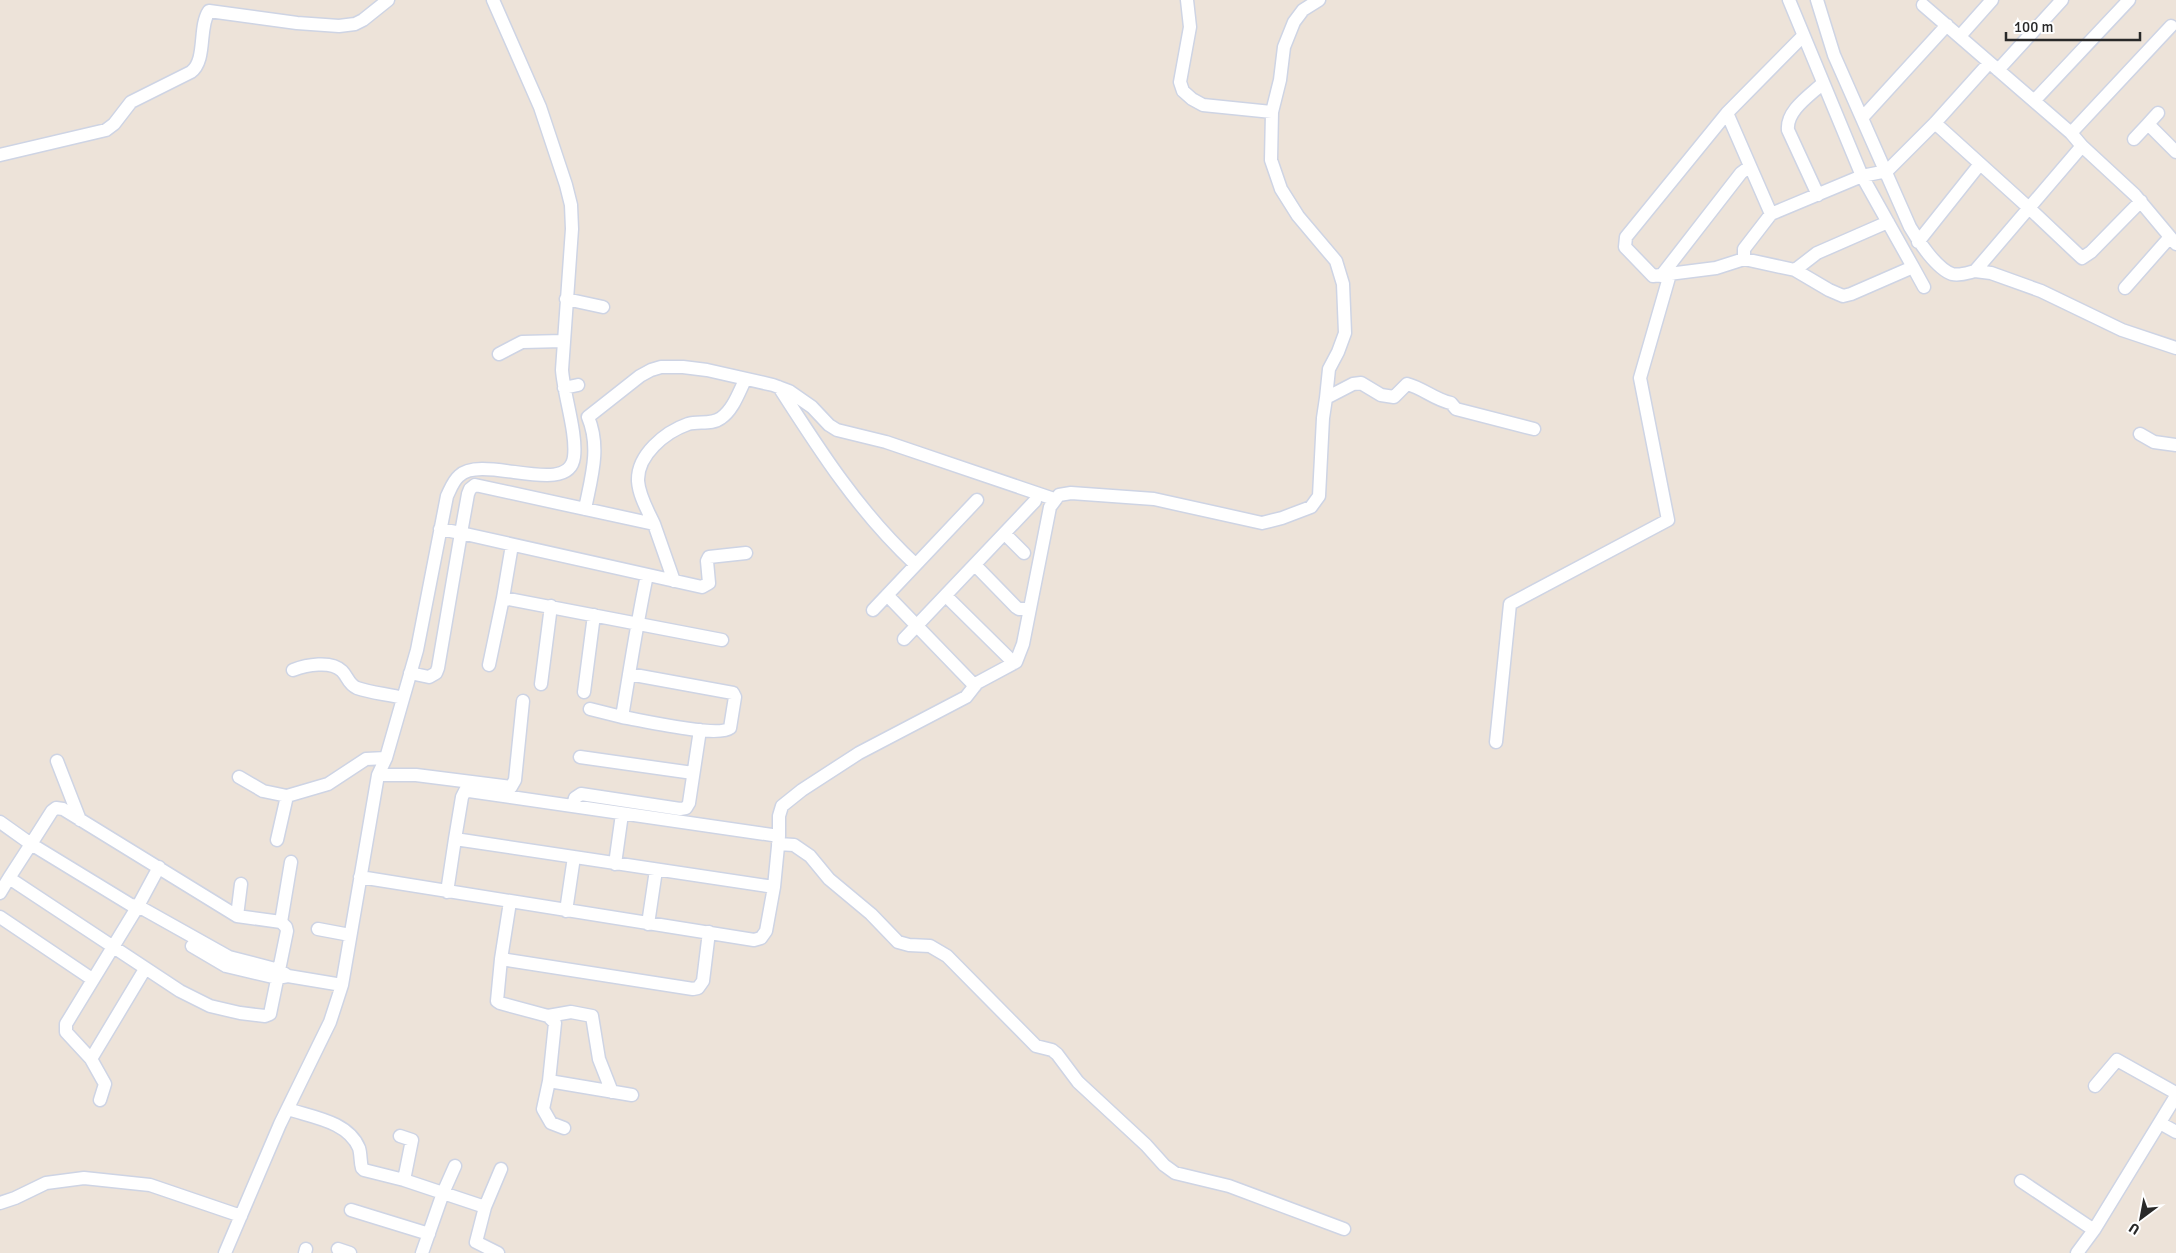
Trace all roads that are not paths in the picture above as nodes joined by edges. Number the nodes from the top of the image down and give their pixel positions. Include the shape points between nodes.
1 (388, 0) edge
2 (493, 0) edge
3 (1186, 0) edge
4 (1319, 0) edge
5 (1789, 0) edge
6 (1817, 0) edge
7 (1992, 0) edge
8 (2062, 0) edge
9 (2129, 0) edge
10 (1923, 5) dead end
11 (1946, 25) junction
12 (2171, 26) dead end
13 (1803, 36) junction
14 (1960, 36) junction
15 (1994, 66) junction
16 (1822, 84) junction
17 (2034, 101) junction
18 (1272, 112) junction
19 (1727, 112) junction
20 (2158, 113) dead end
21 (1862, 118) junction
22 (1934, 123) junction
23 (2148, 124) junction
24 (2070, 133) junction
25 (2134, 139) dead end
26 (2082, 146) junction
27 (2176, 152) edge
28 (0, 155) edge
29 (1980, 164) junction
30 (1749, 167) junction
31 (1874, 173) junction
32 (1818, 196) junction
33 (2141, 201) junction
34 (2029, 208) junction
35 (1771, 214) junction
36 (1888, 222) junction
37 (2173, 240) edge
38 (1918, 242) junction
39 (1744, 259) junction
40 (1913, 267) junction
41 (1796, 270) junction
42 (1975, 271) junction
43 (1665, 275) junction
44 (1924, 287) dead end
45 (2125, 288) dead end
46 (566, 299) junction
47 (602, 307) dead end
48 (563, 341) junction
49 (2176, 348) edge
50 (500, 354) dead end
51 (745, 380) junction
52 (578, 384) dead end
53 (779, 387) junction
54 (564, 388) junction
55 (1326, 398) junction
56 (588, 417) junction
57 (570, 422) junction
58 (1534, 429) dead end
59 (2140, 434) dead end
60 (2176, 445) edge
61 (1054, 499) junction
62 (977, 500) dead end
63 (1035, 502) dead end
64 (585, 510) junction
65 (654, 524) junction
66 (440, 530) junction
67 (461, 533) junction
68 (1005, 534) junction
69 (512, 545) junction
70 (746, 553) dead end
71 (1024, 554) dead end
72 (915, 564) junction
73 (975, 565) junction
74 (648, 575) junction
75 (674, 582) junction
76 (887, 595) junction
77 (946, 596) junction
78 (503, 598) junction
79 (551, 606) junction
80 (1030, 609) junction
81 (873, 610) dead end
82 (594, 615) junction
83 (637, 623) junction
84 (916, 626) junction
85 (904, 639) dead end
86 (722, 640) dead end
87 (1014, 663) junction
88 (489, 665) dead end
89 (293, 670) dead end
90 (410, 673) junction
91 (629, 674) junction
92 (541, 684) dead end
93 (975, 686) junction
94 (584, 692) dead end
95 (403, 698) junction
96 (523, 701) dead end
97 (590, 709) dead end
98 (622, 717) junction
99 (700, 730) junction
100 (1496, 742) dead end
101 (580, 757) dead end
102 (386, 758) junction
103 (57, 761) dead end
104 (693, 772) junction
105 (378, 775) junction
106 (240, 777) dead end
107 (288, 796) junction
108 (573, 806) junction
109 (622, 814) junction
110 (80, 820) junction
111 (0, 822) edge
112 (455, 838) junction
113 (277, 840) dead end
114 (778, 840) junction
115 (31, 844) junction
116 (574, 857) junction
117 (291, 862) dead end
118 (614, 864) junction
119 (159, 867) junction
120 (656, 870) junction
121 (360, 877) junction
122 (9, 878) junction
123 (241, 884) dead end
124 (774, 887) junction
125 (447, 892) junction
126 (0, 893) edge
127 (510, 902) junction
128 (134, 908) junction
129 (566, 911) junction
130 (236, 916) junction
131 (0, 917) edge
132 (281, 922) junction
133 (648, 924) junction
134 (318, 929) dead end
135 (709, 932) junction
136 (350, 935) junction
137 (112, 947) junction
138 (501, 959) junction
139 (145, 969) junction
140 (281, 975) junction
141 (92, 979) junction
142 (342, 986) junction
143 (548, 1016) junction
144 (91, 1059) junction
145 (549, 1080) junction
146 (2095, 1086) dead end
147 (612, 1092) junction
148 (2176, 1094) edge
149 (632, 1095) dead end
150 (100, 1100) dead end
151 (288, 1109) junction
152 (2160, 1123) junction
153 (564, 1128) dead end
154 (2176, 1132) edge
155 (400, 1136) dead end
156 (455, 1166) dead end
157 (502, 1169) dead end
158 (404, 1180) junction
159 (2021, 1181) dead end
160 (443, 1193) junction
161 (0, 1202) edge
162 (485, 1207) junction
163 (351, 1210) dead end
164 (241, 1216) junction
165 (1344, 1229) dead end
166 (2094, 1230) junction
167 (429, 1234) junction
168 (225, 1253) edge
169 (422, 1253) edge
170 (498, 1253) edge
171 (2077, 1253) edge

1 - 28 street via 363,20 339,26 210,10 206,16 198,62 183,77 131,102 106,130
2 - 46 street via 540,107 566,185 572,229
3 - 18 street via 1190,27 1180,82 1183,91 1203,104
4 - 18 street via 1302,10 1294,22 1284,47
5 - 13 street
6 - 21 street via 1834,55
7 - 14 street
8 - 15 street
9 - 17 street
10 - 11 street
11 - 14 street
11 - 21 street
12 - 24 street
13 - 16 street
13 - 19 street
14 - 15 street
15 - 17 street
15 - 22 street
16 - 31 street
16 - 32 street via 1787,121 1788,130
17 - 24 street
18 - 55 street via 1271,160 1281,189 1298,216 1336,261 1344,284 1345,333 1329,369
19 - 30 street
19 - 43 street via 1626,238 1625,247 1654,276
20 - 23 street
21 - 31 street
22 - 29 street
22 - 31 street
23 - 25 street
23 - 27 street
24 - 26 street
26 - 33 street
26 - 34 street
29 - 34 street
29 - 38 street
30 - 35 street
30 - 43 street
31 - 32 street
31 - 36 street
31 - 38 street
32 - 35 street
33 - 34 street via 2083,258
33 - 37 street
34 - 42 street
35 - 39 street via 1744,249
36 - 40 street
36 - 41 street via 1817,253
37 - 45 street
38 - 42 street via 1951,273 1959,275
39 - 41 street
39 - 43 street via 1716,268
40 - 41 street via 1843,296
40 - 44 street
42 - 49 street via 1991,273 2041,291 2122,330
43 - 100 street via 1640,378 1668,520 1510,604
46 - 47 street
46 - 48 street
48 - 50 street via 522,342
48 - 54 street
51 - 53 street
51 - 56 street via 707,370 661,367 640,376
51 - 65 street via 725,416 719,420 686,425 650,449 643,460 638,482
52 - 54 street
53 - 61 street via 798,396 837,430 886,442
53 - 72 street via 853,496 885,536
54 - 57 street
55 - 58 street via 1361,383 1381,396 1394,397 1407,384 1451,403 1456,409
55 - 61 street via 1318,496 1311,506 1282,518 1262,523 1154,499 1071,493
56 - 57 street
56 - 64 street via 595,441 595,463
57 - 66 street via 575,446 574,459 567,471 545,475 519,467 479,469 458,476 447,496
59 - 60 street via 2154,442
61 - 80 street
62 - 72 street
63 - 68 street
64 - 65 street
64 - 67 street via 475,485 468,494
65 - 75 street
66 - 67 street
66 - 90 street
67 - 69 street
67 - 90 street via 438,668 429,677
68 - 71 street
68 - 73 street
69 - 74 street
69 - 78 street
70 - 75 street via 709,558 709,583 706,587
72 - 76 street
73 - 77 street
73 - 80 street via 1016,607
74 - 75 street
74 - 83 street
76 - 81 street
76 - 84 street
77 - 84 street
77 - 87 street
78 - 79 street
78 - 88 street
79 - 82 street
79 - 92 street
80 - 87 street via 1023,644
82 - 83 street
82 - 94 street
83 - 86 street
83 - 91 street
84 - 85 street
84 - 93 street
87 - 93 street
89 - 95 street via 312,664 333,667 342,670 356,687
90 - 95 street
91 - 98 street
91 - 99 street via 734,694 730,728 724,732
93 - 114 street via 966,697 859,753 785,803 779,816
95 - 102 street
96 - 105 street via 515,780 511,787 416,775
97 - 98 street
98 - 99 street
99 - 104 street
101 - 104 street
102 - 105 street
102 - 107 street via 366,759 328,784
103 - 110 street
104 - 108 street via 686,808 581,794 575,798
105 - 121 street
106 - 107 street via 263,791
107 - 113 street
108 - 109 street
108 - 112 street via 466,791 462,797
109 - 114 street
109 - 118 street
110 - 115 street via 56,808
110 - 119 street
111 - 115 street
112 - 116 street
112 - 125 street
114 - 124 street
114 - 165 street via 794,845 810,856 829,879 872,914 898,942 930,946 947,956 1036,1046 1058,1054 1078,1082 1175,1174 1229,1186
115 - 122 street
115 - 128 street
116 - 118 street
116 - 129 street
117 - 132 street
118 - 120 street
119 - 128 street
119 - 130 street
120 - 124 street
120 - 133 street
121 - 125 street
121 - 136 street
122 - 126 street
122 - 137 street
123 - 130 street
124 - 135 street via 766,931 761,938 754,940
125 - 127 street
127 - 129 street
127 - 138 street
128 - 137 street
128 - 140 street via 227,962
129 - 133 street
130 - 132 street
131 - 141 street
132 - 140 street via 287,931
133 - 135 street
134 - 136 street
135 - 138 street via 703,981 693,989
136 - 142 street
137 - 139 street
137 - 141 street
138 - 143 street via 497,1001
139 - 140 street via 210,1006 265,1016 272,1010
139 - 144 street
140 - 142 street
141 - 144 street via 65,1030
142 - 151 street via 330,1022
143 - 145 street via 555,1023
143 - 147 street via 570,1012 592,1016 599,1059
144 - 150 street via 105,1084
145 - 147 street
145 - 153 street via 543,1109 551,1123
146 - 148 street via 2117,1060
147 - 149 street
148 - 152 street
151 - 158 street via 344,1130 359,1148 364,1170
151 - 164 street
152 - 154 street
152 - 166 street
155 - 158 street via 412,1140
156 - 160 street
157 - 162 street
158 - 160 street
159 - 166 street
160 - 162 street
160 - 167 street
161 - 164 street via 46,1182 84,1178 150,1185
162 - 170 street via 476,1242
163 - 167 street
164 - 168 street
166 - 171 street
167 - 169 street

